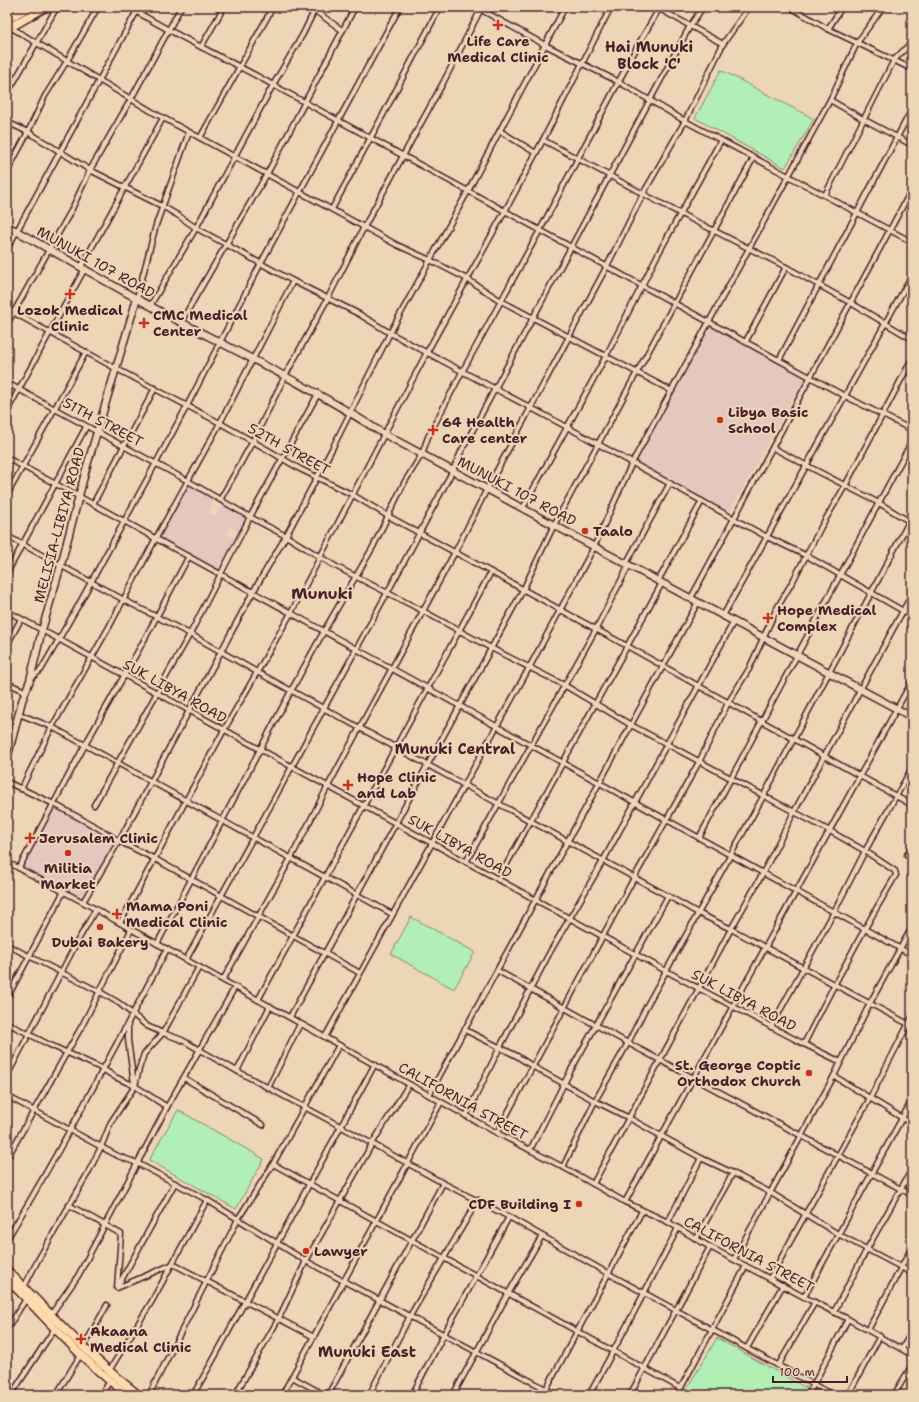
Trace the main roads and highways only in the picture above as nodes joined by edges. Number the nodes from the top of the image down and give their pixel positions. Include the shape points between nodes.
1 (28, 7) edge
2 (45, 7) edge
3 (8, 25) edge
4 (7, 1270) edge
5 (7, 1279) edge
6 (49, 1317) junction
7 (82, 1351) junction
8 (128, 1395) edge
9 (138, 1395) edge

1 - 3 highway
2 - 3 highway
4 - 6 main road
5 - 6 main road
6 - 7 main road
7 - 8 main road via 110,1381
7 - 9 main road

